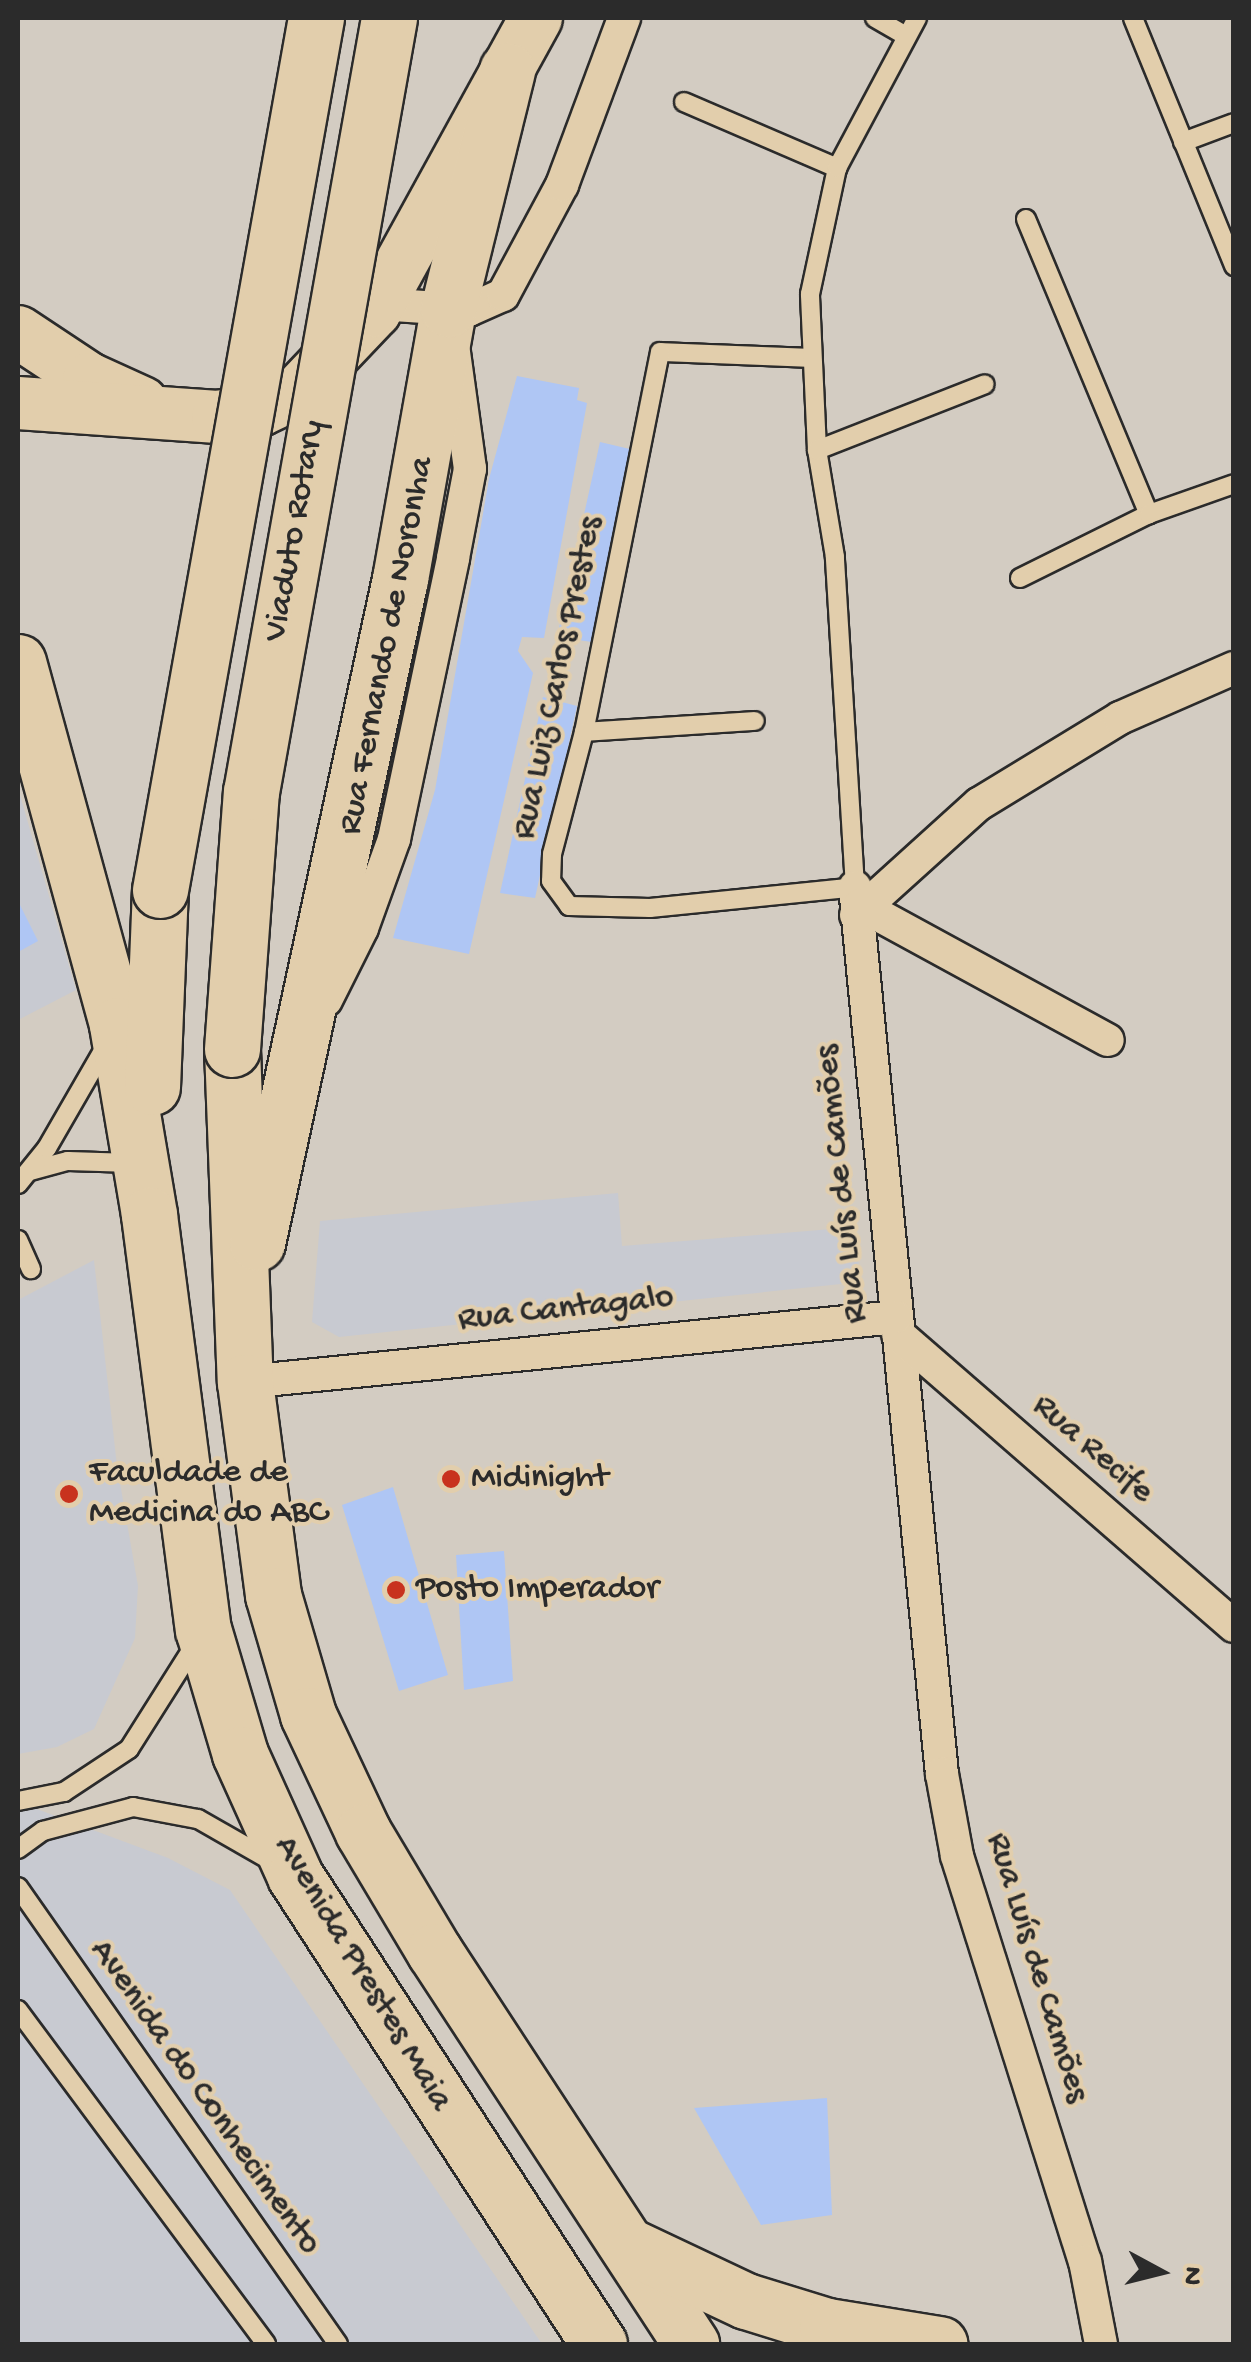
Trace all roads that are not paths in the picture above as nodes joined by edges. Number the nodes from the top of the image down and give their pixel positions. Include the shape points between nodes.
1 (316, 18) edge
2 (389, 18) edge
3 (536, 18) edge
4 (624, 18) edge
5 (875, 18) edge
6 (918, 18) edge
7 (1133, 18) edge
8 (904, 35) junction
9 (507, 70) junction
10 (684, 102) dead end
11 (1234, 123) edge
12 (1183, 142) junction
13 (837, 168) junction
14 (1026, 219) dead end
15 (1234, 266) edge
16 (379, 304) junction
17 (448, 308) junction
18 (18, 332) edge
19 (810, 358) junction
20 (985, 384) dead end
21 (18, 403) edge
22 (170, 416) junction
23 (818, 450) junction
24 (1234, 484) edge
25 (1149, 514) junction
26 (1020, 578) dead end
27 (18, 662) edge
28 (1234, 668) edge
29 (755, 721) dead end
30 (584, 732) junction
31 (857, 902) junction
32 (117, 1026) junction
33 (1108, 1040) dead end
34 (24, 1178) edge
35 (144, 1190) junction
36 (18, 1240) edge
37 (32, 1269) dead end
38 (242, 1310) junction
39 (897, 1326) junction
40 (245, 1382) junction
41 (1234, 1626) edge
42 (203, 1629) junction
43 (18, 1800) edge
44 (18, 1849) edge
45 (295, 1876) junction
46 (18, 1887) edge
47 (18, 2010) edge
48 (630, 2247) junction
49 (592, 2338) edge
50 (266, 2344) edge
51 (338, 2344) edge
52 (691, 2344) edge
53 (940, 2344) edge
54 (1101, 2344) edge

1 - 35 highway, Viaduto Rotary, bridge via 160,890
2 - 38 highway, Viaduto Rotary, bridge via 251,792 232,1048
3 - 9 main road
4 - 17 street via 562,185 524,265 492,304
5 - 8 lane
6 - 8 lane, Rua Luís de Camões
7 - 12 lane
8 - 13 lane, Rua Luís de Camões
9 - 16 main road
9 - 17 highway
10 - 13 lane
11 - 12 lane
12 - 15 lane
13 - 19 lane, Rua Luís de Camões via 810,294
14 - 25 lane
16 - 17 street
16 - 22 main road via 298,392 260,410
17 - 38 highway via 304,1045
18 - 22 main road via 89,379
19 - 23 lane, Rua Luís de Camões
19 - 30 lane, Rua Luiz Carlos Prestes via 660,352
20 - 23 lane
21 - 22 main road
23 - 31 lane, Rua Luís de Camões via 834,557
24 - 25 lane
25 - 26 lane
27 - 32 highway
28 - 31 street via 1120,718 1038,766 965,814
29 - 30 lane
30 - 31 lane, Rua Luiz Carlos Prestes via 552,854 551,881 559,900 598,910
31 - 33 street
31 - 39 street, Rua Luís de Camões
32 - 34 lane
32 - 35 highway
34 - 35 lane via 68,1161
35 - 42 highway, Avenida Prestes Maia
36 - 37 lane
38 - 40 highway
39 - 40 street, Rua Cantagalo
39 - 41 street, Rua Recife
39 - 54 street, Rua Luís de Camões via 942,1774 957,1856 1086,2262
40 - 48 highway via 273,1595 308,1715 363,1832 434,1951
42 - 43 lane via 163,1704 129,1748 64,1792
42 - 45 highway, Avenida Prestes Maia via 240,1754
44 - 45 lane via 43,1831 112,1810 164,1809 198,1819
45 - 49 highway, Avenida Prestes Maia
46 - 51 lane, Avenida do Conhecimento
47 - 50 lane
48 - 52 highway
48 - 53 highway via 746,2301 827,2326

